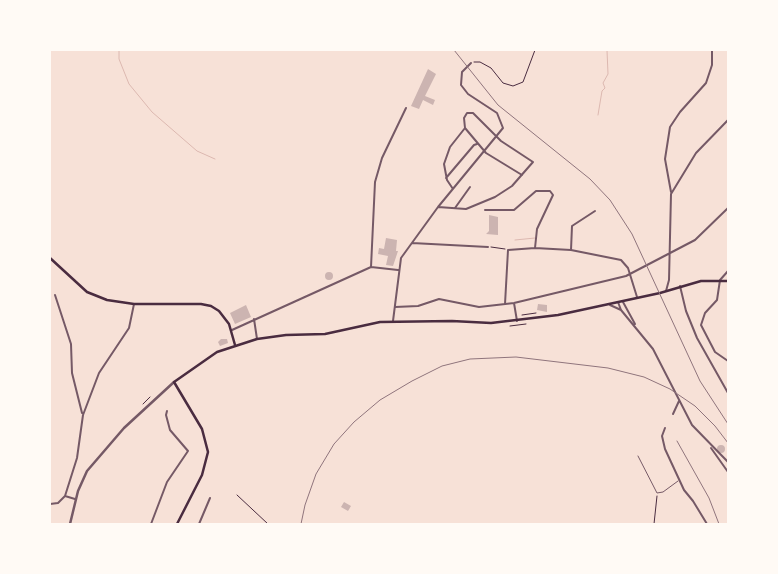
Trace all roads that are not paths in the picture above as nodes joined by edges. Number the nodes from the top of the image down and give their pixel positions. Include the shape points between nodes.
1 (712, 50) edge
2 (471, 63) road end
3 (406, 108) dead end
4 (728, 120) edge
5 (465, 128) junction
6 (496, 137) junction
7 (477, 144) junction
8 (484, 151) junction
9 (522, 175) junction
10 (446, 178) junction
11 (470, 188) dead end
12 (453, 189) junction
13 (672, 194) junction
14 (438, 207) junction
15 (455, 208) junction
16 (728, 208) edge
17 (485, 210) dead end
18 (595, 210) dead end
19 (412, 243) junction
20 (488, 247) road end
21 (535, 248) junction
22 (572, 250) junction
23 (670, 251) junction
24 (50, 258) edge
25 (371, 267) junction
26 (398, 270) junction
27 (728, 271) edge
28 (630, 274) junction
29 (720, 280) junction
30 (728, 281) edge
31 (680, 286) junction
32 (666, 291) junction
33 (55, 295) dead end
34 (637, 297) junction
35 (631, 298) junction
36 (620, 301) junction
37 (514, 303) junction
38 (134, 304) junction
39 (505, 304) junction
40 (608, 304) junction
41 (396, 307) junction
42 (621, 310) junction
43 (628, 310) junction
44 (254, 318) junction
45 (393, 321) junction
46 (517, 321) junction
47 (636, 326) junction
48 (231, 330) junction
49 (257, 339) junction
50 (235, 345) junction
51 (728, 361) edge
52 (174, 382) junction
53 (728, 392) edge
54 (680, 400) junction
55 (167, 411) dead end
56 (673, 414) dead end
57 (83, 415) junction
58 (665, 428) dead end
59 (710, 446) junction
60 (638, 456) dead end
61 (728, 462) edge
62 (728, 472) edge
63 (679, 480) junction
64 (65, 496) junction
65 (210, 498) dead end
66 (75, 499) junction
67 (50, 504) edge
68 (70, 524) edge
69 (151, 524) edge
70 (178, 524) edge
71 (199, 524) edge
72 (707, 524) edge

1 - 13 street via 712,65 706,83 670,127 666,159
2 - 6 street via 461,74 461,85 468,94 500,116 503,128
3 - 25 street via 382,158 375,182
4 - 13 street via 696,153
5 - 6 street via 465,115 471,112
5 - 7 street
5 - 10 street via 446,156
6 - 8 street
6 - 9 street via 533,162
7 - 8 street
7 - 10 street
8 - 9 street
8 - 12 street
9 - 15 street via 495,197 466,209
10 - 12 street
11 - 15 street
12 - 14 street
13 - 23 street
14 - 15 street
14 - 19 street
16 - 23 street via 695,240
17 - 21 street via 514,210 536,191 550,191 553,195 537,229
18 - 22 street via 572,226
19 - 20 street
19 - 26 street via 400,258
21 - 22 street
21 - 39 street via 508,250
22 - 28 street via 622,260
23 - 28 street
23 - 32 street
24 - 38 main road via 94,295
25 - 26 street
25 - 44 street
26 - 41 street
27 - 29 street
28 - 34 street
28 - 37 street
29 - 30 main road
29 - 31 main road
29 - 51 street via 717,300 705,313 702,324 715,352
31 - 32 main road
31 - 53 street via 697,338
32 - 34 main road
33 - 57 street via 71,344 72,373
34 - 35 main road
35 - 36 main road
35 - 43 street
36 - 40 main road
36 - 42 street
36 - 43 street
37 - 39 street
37 - 46 street
38 - 48 main road via 206,304 219,311
38 - 57 street via 129,328 99,374
39 - 41 street via 479,307 439,300 418,306
40 - 42 street
40 - 46 main road
41 - 45 street
42 - 47 street
43 - 47 street
44 - 48 street
44 - 49 street
45 - 46 main road via 491,324
45 - 49 main road via 325,334
47 - 54 street via 653,349
48 - 50 main road
49 - 50 main road
50 - 52 main road via 199,363
52 - 66 street via 136,415 97,459 82,480
52 - 70 main road via 202,429 208,452 202,475
54 - 56 street
54 - 59 street via 692,426
55 - 69 street via 170,430 188,451 167,482
57 - 64 street via 78,458
58 - 63 street via 662,441
59 - 61 street
59 - 62 street
60 - 63 lane via 658,493
63 - 72 street
64 - 66 street
64 - 67 street via 58,503
65 - 71 street
66 - 68 street

